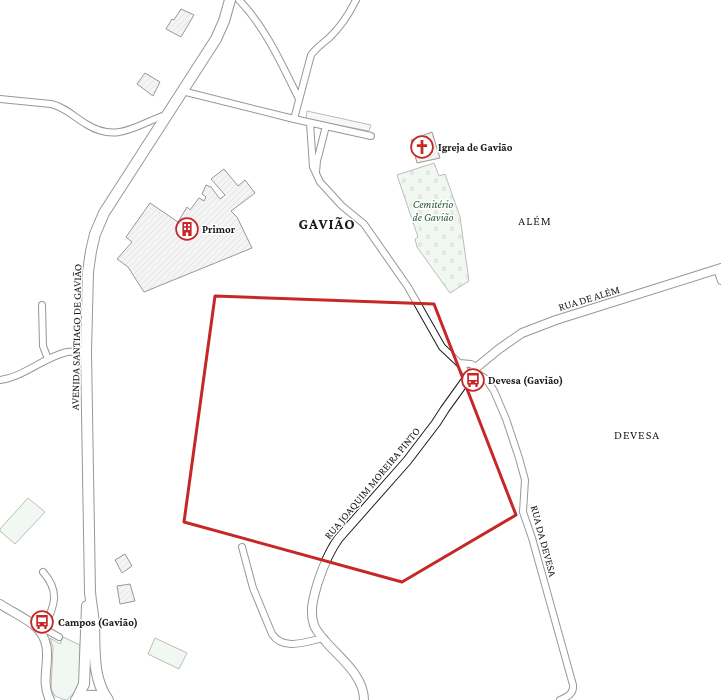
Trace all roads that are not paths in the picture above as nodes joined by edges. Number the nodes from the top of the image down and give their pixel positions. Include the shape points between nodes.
1 (230, 0) edge
2 (239, 0) edge
3 (356, 0) edge
4 (182, 91) junction
5 (0, 99) edge
6 (299, 99) junction
7 (168, 114) junction
8 (294, 119) junction
9 (310, 123) junction
10 (326, 126) junction
11 (371, 136) dead end
12 (316, 176) junction
13 (719, 269) edge
14 (721, 281) edge
15 (42, 305) dead end
16 (86, 352) junction
17 (48, 359) junction
18 (459, 363) junction
19 (476, 369) junction
20 (468, 377) junction
21 (0, 380) edge
22 (242, 547) dead end
23 (43, 572) dead end
24 (90, 592) junction
25 (0, 604) edge
26 (43, 631) junction
27 (59, 637) dead end
28 (323, 638) junction
29 (49, 698) edge
30 (57, 700) edge
31 (76, 700) edge
32 (107, 700) edge
33 (364, 700) edge
34 (560, 700) edge

1 - 4 main road, AVENIDA SANTIAGO DE GAVIÃO via 216,39
2 - 6 street via 268,37
3 - 6 street via 349,15 311,55
4 - 7 main road, AVENIDA SANTIAGO DE GAVIÃO
4 - 8 street
5 - 7 street via 60,106 93,128 119,133
6 - 8 street
7 - 16 main road, AVENIDA SANTIAGO DE GAVIÃO via 104,213 95,234 88,261
8 - 9 street
9 - 10 street
9 - 12 street via 312,160
10 - 11 street
10 - 12 street
12 - 18 street via 342,206 364,224 408,287 442,347
13 - 14 street
13 - 19 street, RUA DE ALÉM via 532,329 508,343
15 - 17 street via 43,346
16 - 17 street via 67,352
16 - 24 main road, AVENIDA SANTIAGO DE GAVIÃO
17 - 21 street
18 - 19 street via 471,364
18 - 20 street
19 - 20 street, RUA JOAQUIM MOREIRA PINTO
19 - 34 street, RUA DA DEVESA via 494,391 524,473 524,518 532,538 573,689 568,697
20 - 28 street, RUA JOAQUIM MOREIRA PINTO via 407,461 339,538 330,553 312,602 314,625
22 - 28 street via 253,588 276,640 289,644
23 - 26 street via 50,580 55,597 53,610
24 - 31 main road, AVENIDA SANTIAGO DE GAVIÃO via 86,621 84,684
24 - 32 main road, AVENIDA SANTIAGO DE GAVIÃO via 97,676
25 - 26 street
26 - 27 street
26 - 29 street via 47,650 44,681
28 - 33 street, RUA JOAQUIM MOREIRA PINTO via 360,680
29 - 30 street
31 - 32 main road via 92,695

